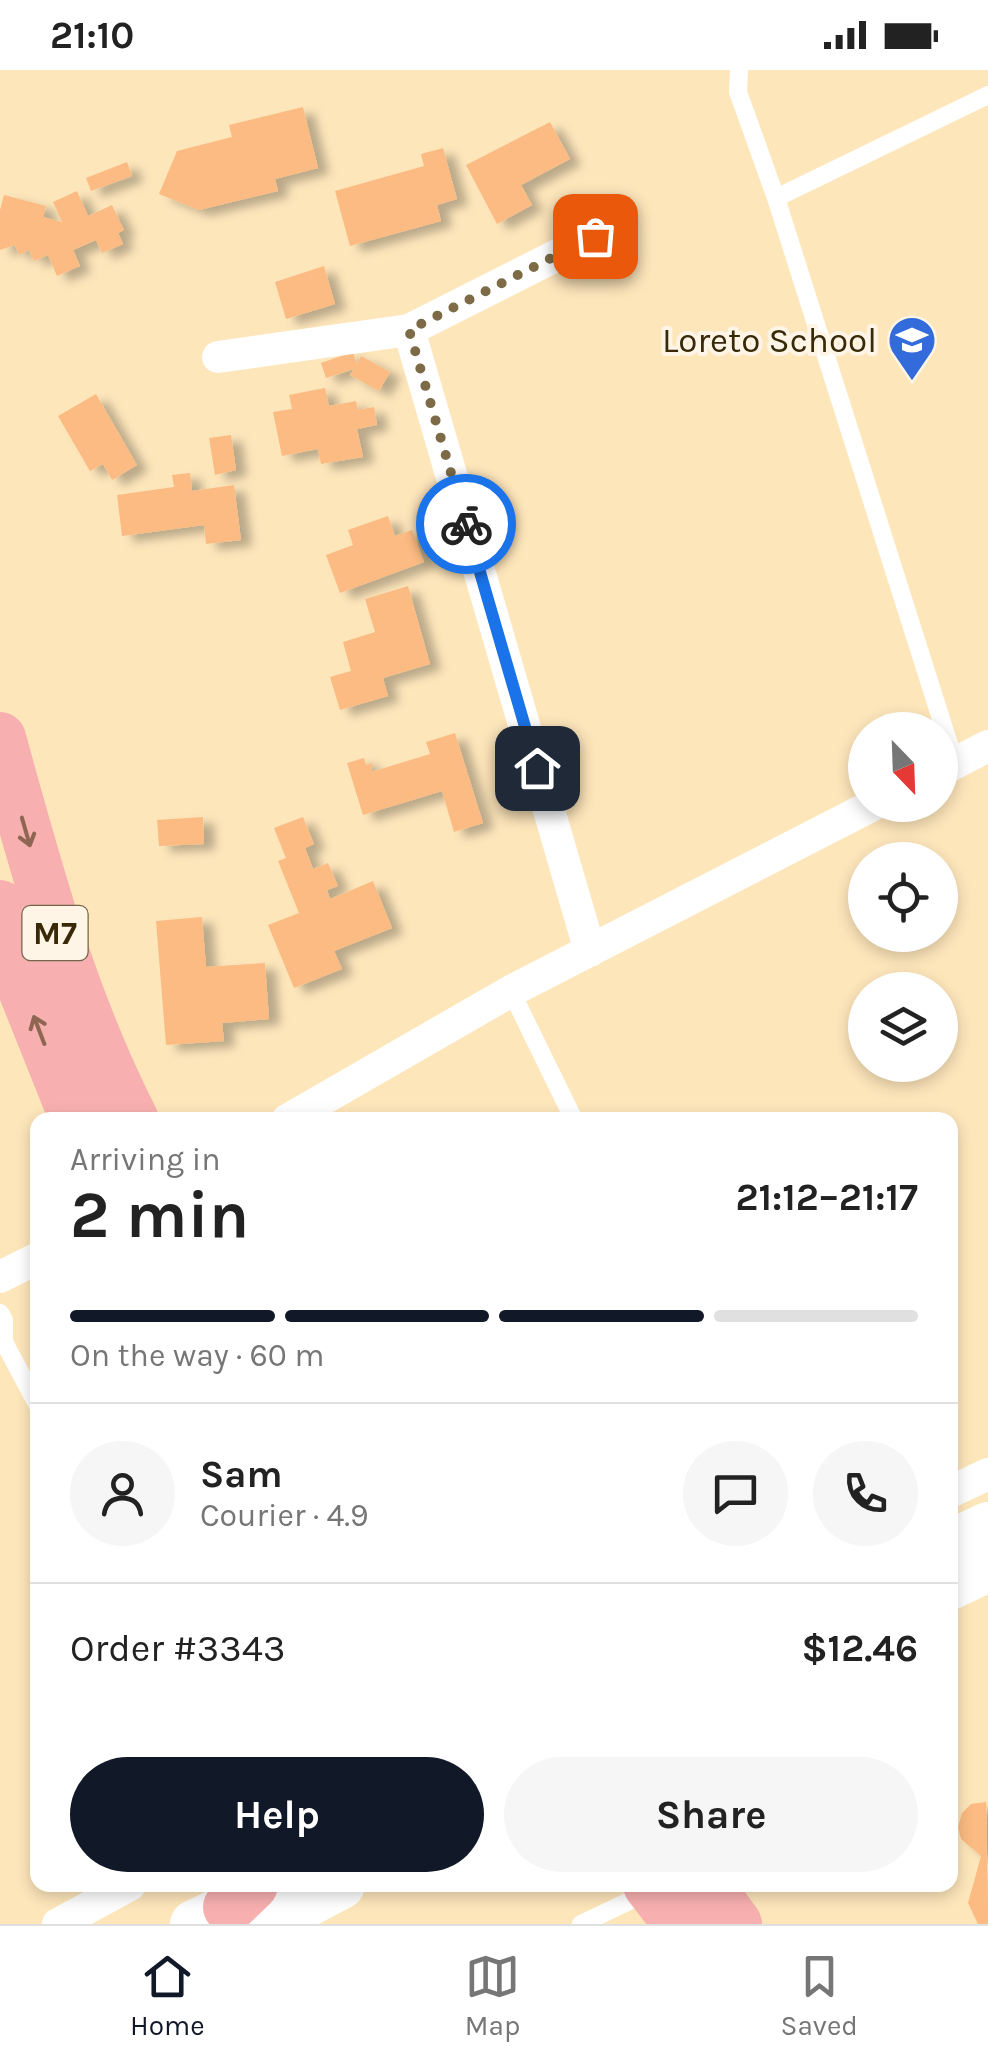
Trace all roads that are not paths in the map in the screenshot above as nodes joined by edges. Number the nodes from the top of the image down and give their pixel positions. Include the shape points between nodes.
1 (738, 70) edge
2 (988, 95) edge
3 (776, 198) junction
4 (595, 236) dead end
5 (409, 330) junction
6 (218, 357) dead end
7 (930, 712) edge
8 (0, 738) edge
9 (988, 746) edge
10 (958, 761) edge
11 (848, 818) edge
12 (0, 906) edge
13 (590, 951) junction
14 (511, 991) junction
15 (73, 1112) edge
16 (129, 1112) edge
17 (301, 1112) edge
18 (570, 1112) edge
19 (30, 1262) edge
20 (0, 1277) edge
21 (0, 1313) edge
22 (30, 1391) edge
23 (988, 1474) edge
24 (958, 1488) edge
25 (988, 1526) edge
26 (958, 1540) edge
27 (988, 1568) edge
28 (958, 1582) edge
29 (117, 1892) edge
30 (265, 1892) edge
31 (312, 1892) edge
32 (713, 1892) edge
33 (736, 1892) edge
34 (660, 1900) edge
35 (236, 1910) edge
36 (58, 1924) edge
37 (581, 1924) edge
38 (738, 1924) edge

1 - 3 lane via 738,92
2 - 3 lane
3 - 7 lane
4 - 5 street
5 - 6 street
5 - 13 street
8 -> 16 main road, M7 via 59,947
9 - 10 street
11 - 13 street
15 -> 12 main road, M7 via 20,980
13 - 14 street
14 - 17 street
14 - 18 lane
19 - 20 street
21 - 22 lane via 4,1342
23 - 24 street
25 - 26 main road
27 - 28 main road
29 - 36 street
30 - 35 main road
31 - 35 main road
32 - 38 main road
33 - 38 main road
34 - 37 lane

